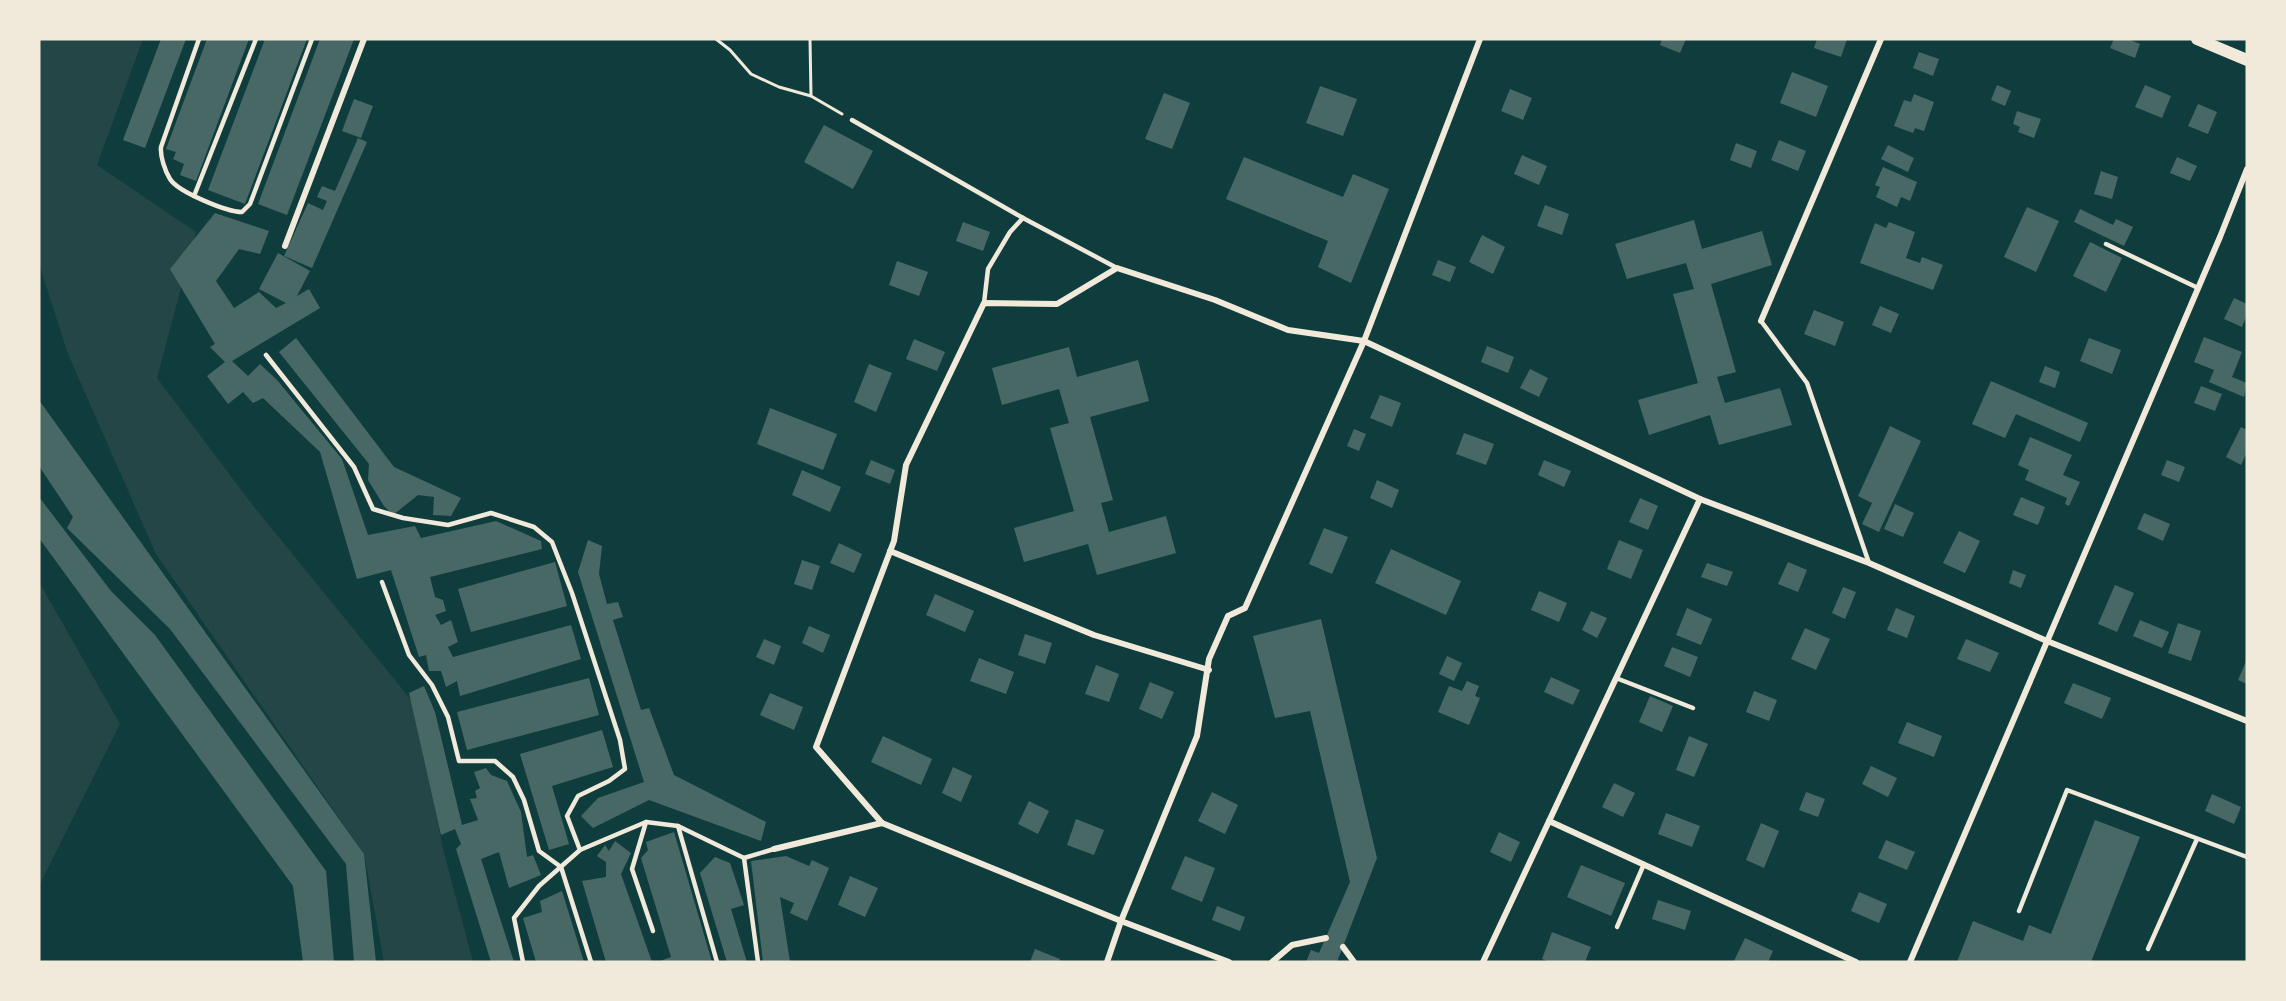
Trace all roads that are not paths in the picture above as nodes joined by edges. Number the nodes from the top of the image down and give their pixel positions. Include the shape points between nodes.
1 (199, 39) edge
2 (256, 39) edge
3 (312, 39) edge
4 (364, 39) edge
5 (1480, 39) edge
6 (1881, 39) edge
7 (2197, 39) edge
8 (2247, 60) edge
9 (852, 120) road end
10 (2247, 169) edge
11 (194, 196) junction
12 (1023, 218) junction
13 (2106, 244) dead end
14 (285, 246) dead end
15 (1117, 268) junction
16 (2198, 288) junction
17 (984, 303) junction
18 (1761, 321) joint
19 (1364, 341) junction
20 (266, 355) dead end
21 (1700, 499) junction
22 (890, 551) junction
23 (1869, 563) junction
24 (382, 582) dead end
25 (2047, 641) junction
26 (1209, 670) junction
27 (1616, 678) junction
28 (1693, 708) dead end
29 (2247, 721) edge
30 (1549, 821) junction
31 (646, 822) junction
32 (882, 823) junction
33 (678, 826) junction
34 (2197, 839) junction
35 (774, 849) joint
36 (580, 850) junction
37 (2247, 857) edge
38 (744, 858) junction
39 (1644, 864) junction
40 (561, 867) junction
41 (2019, 911) dead end
42 (1121, 921) junction
43 (1617, 927) dead end
44 (653, 932) dead end
45 (1326, 938) dead end
46 (1343, 947) dead end
47 (2148, 948) dead end
48 (523, 962) edge
49 (591, 962) edge
50 (717, 962) edge
51 (758, 962) edge
52 (1107, 962) edge
53 (1229, 962) edge
54 (1272, 962) edge
55 (1354, 962) edge
56 (1483, 962) edge
57 (1856, 962) edge
58 (1910, 962) edge

1 - 11 lane via 160,152 170,180
2 - 11 lane
3 - 11 lane via 250,204 242,212 231,212
4 - 14 street
5 - 19 street
6 - 18 street
7 - 8 main road
9 - 12 lane
10 - 16 street
12 - 15 lane
12 - 17 lane via 988,269
13 - 16 lane
15 - 17 street via 1057,304
15 - 19 street via 1215,300 1288,330
16 - 25 street
17 - 22 street via 906,465
18 - 23 lane via 1808,382
19 - 21 street
19 - 26 street via 1245,608 1228,616 1209,659
20 - 36 lane via 354,467 373,509 403,519 448,525 491,513 534,527 552,542 620,740 625,769 578,796 567,816
21 - 23 street
21 - 27 street
22 - 26 street via 1094,635
22 - 32 street via 816,747
23 - 25 street
24 - 40 lane via 409,655 432,685 447,717 459,761 495,761 513,777 539,851
25 - 29 street
25 - 58 street
26 - 42 street via 1197,736
27 - 28 lane
27 - 30 street
30 - 39 street
30 - 56 street
31 - 33 lane
31 - 36 lane
31 - 44 lane via 632,869
32 - 35 street
32 - 42 street
33 - 38 lane
33 - 50 lane
34 - 37 lane
34 - 41 lane via 2067,790
34 - 47 lane
35 - 38 lane
36 - 40 lane
38 - 51 lane
39 - 43 lane
39 - 57 street
40 - 48 lane via 539,886 514,918
40 - 49 lane
42 - 52 street
42 - 53 street
45 - 54 street via 1292,945
46 - 55 street

